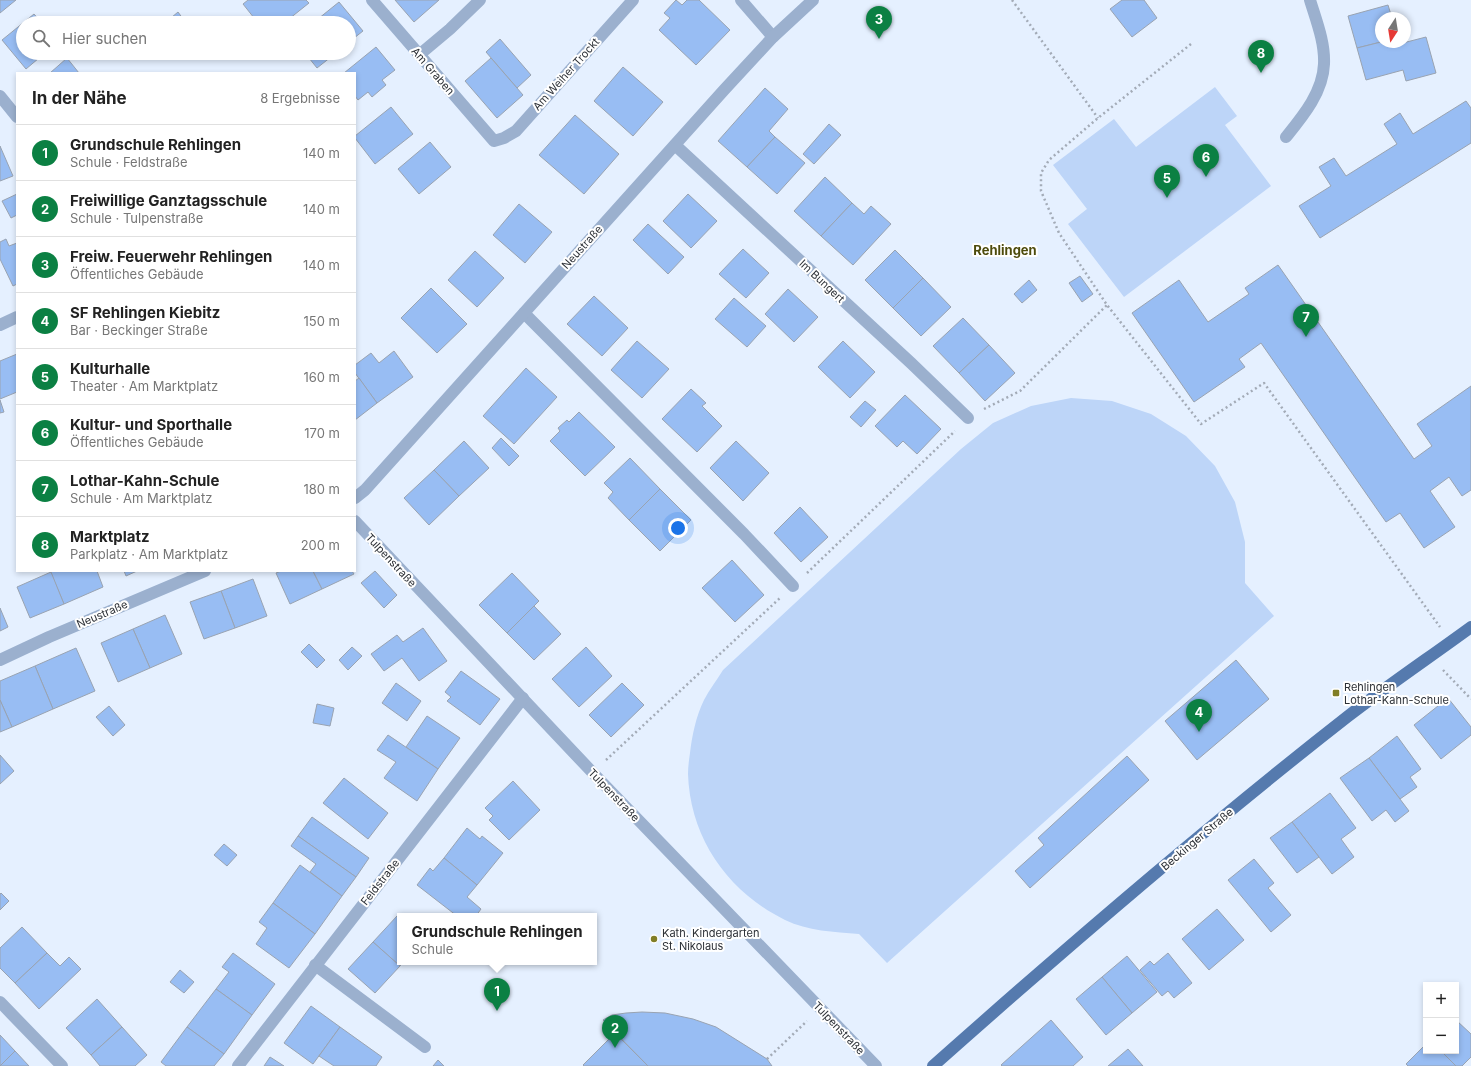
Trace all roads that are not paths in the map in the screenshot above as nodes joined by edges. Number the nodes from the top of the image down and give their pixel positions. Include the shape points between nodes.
1 (372, 0) edge
2 (480, 0) edge
3 (633, 0) edge
4 (741, 0) edge
5 (813, 0) edge
6 (1310, 0) edge
7 (773, 37) junction
8 (419, 54) junction
9 (0, 96) edge
10 (16, 116) edge
11 (1286, 137) dead end
12 (494, 141) joint
13 (675, 145) junction
14 (524, 313) junction
15 (16, 317) edge
16 (0, 324) edge
17 (968, 418) road end
18 (356, 497) edge
19 (356, 522) edge
20 (203, 572) edge
21 (793, 586) road end
22 (1471, 627) edge
23 (0, 660) edge
24 (523, 698) junction
25 (315, 965) junction
26 (0, 1002) edge
27 (425, 1047) dead end
28 (62, 1066) edge
29 (238, 1066) edge
30 (876, 1066) edge
31 (934, 1066) edge

1 - 8 street, Am Graben
2 - 8 street
3 - 12 street, Am Weiher Trockt via 516,131
4 - 7 street
5 - 7 street, Neustraße
6 - 11 street via 1321,38 1324,64 1319,87 1302,117
7 - 13 street, Neustraße
8 - 12 street, Am Graben
9 - 10 street
13 - 14 street, Neustraße
13 - 17 street, Im Bungert
14 - 18 street, Neustraße
14 - 21 street
15 - 16 street
19 - 24 street, Tulpenstraße
20 - 23 street, Neustraße
22 - 31 main road, Beckinger Straße via 1347,717 1209,828 1062,952
24 - 25 street, Feldstraße
24 - 30 street, Tulpenstraße
25 - 27 street
25 - 29 street, Feldstraße
26 - 28 street

